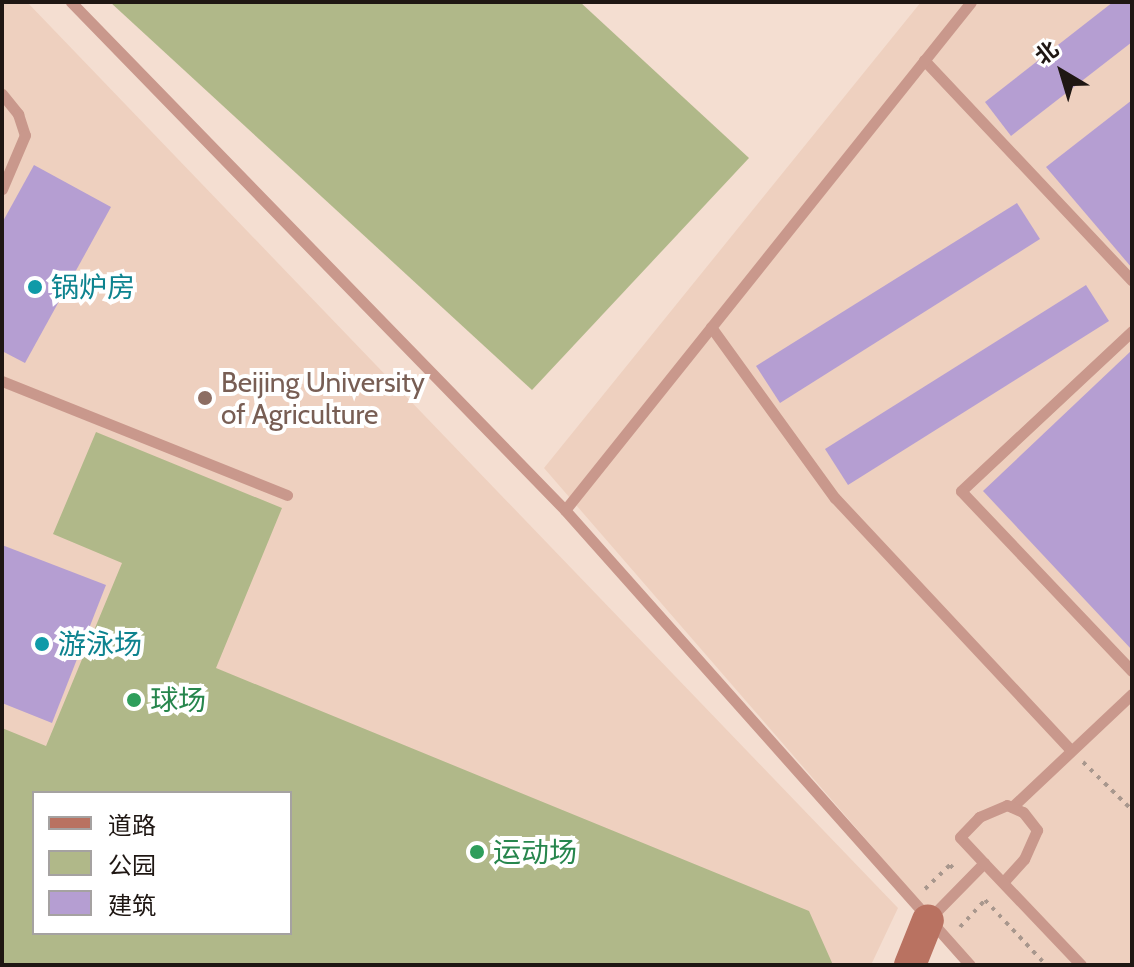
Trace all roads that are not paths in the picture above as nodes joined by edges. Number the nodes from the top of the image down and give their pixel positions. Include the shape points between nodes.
1 (71, 2) edge
2 (971, 2) edge
3 (924, 60) junction
4 (2, 94) edge
5 (2, 189) edge
6 (1132, 281) edge
7 (711, 327) junction
8 (1132, 331) edge
9 (2, 381) edge
10 (287, 495) dead end
11 (565, 510) junction
12 (1132, 671) edge
13 (1132, 694) edge
14 (1070, 749) junction
15 (1012, 807) junction
16 (984, 863) junction
17 (1003, 882) junction
18 (937, 930) junction
19 (910, 965) edge
20 (970, 965) edge
21 (1081, 965) edge

1 - 11 lane
2 - 3 lane
3 - 6 lane
3 - 7 lane
4 - 5 lane via 18,114 25,135
7 - 11 lane
7 - 14 lane via 835,498
8 - 12 lane via 961,491
9 - 10 lane
11 - 18 lane
13 - 14 lane
14 - 15 lane
15 - 16 lane via 979,817 960,837
15 - 17 lane via 1037,830 1024,859
16 - 17 lane
16 - 18 lane
17 - 21 lane
18 - 19 street
18 - 20 lane

